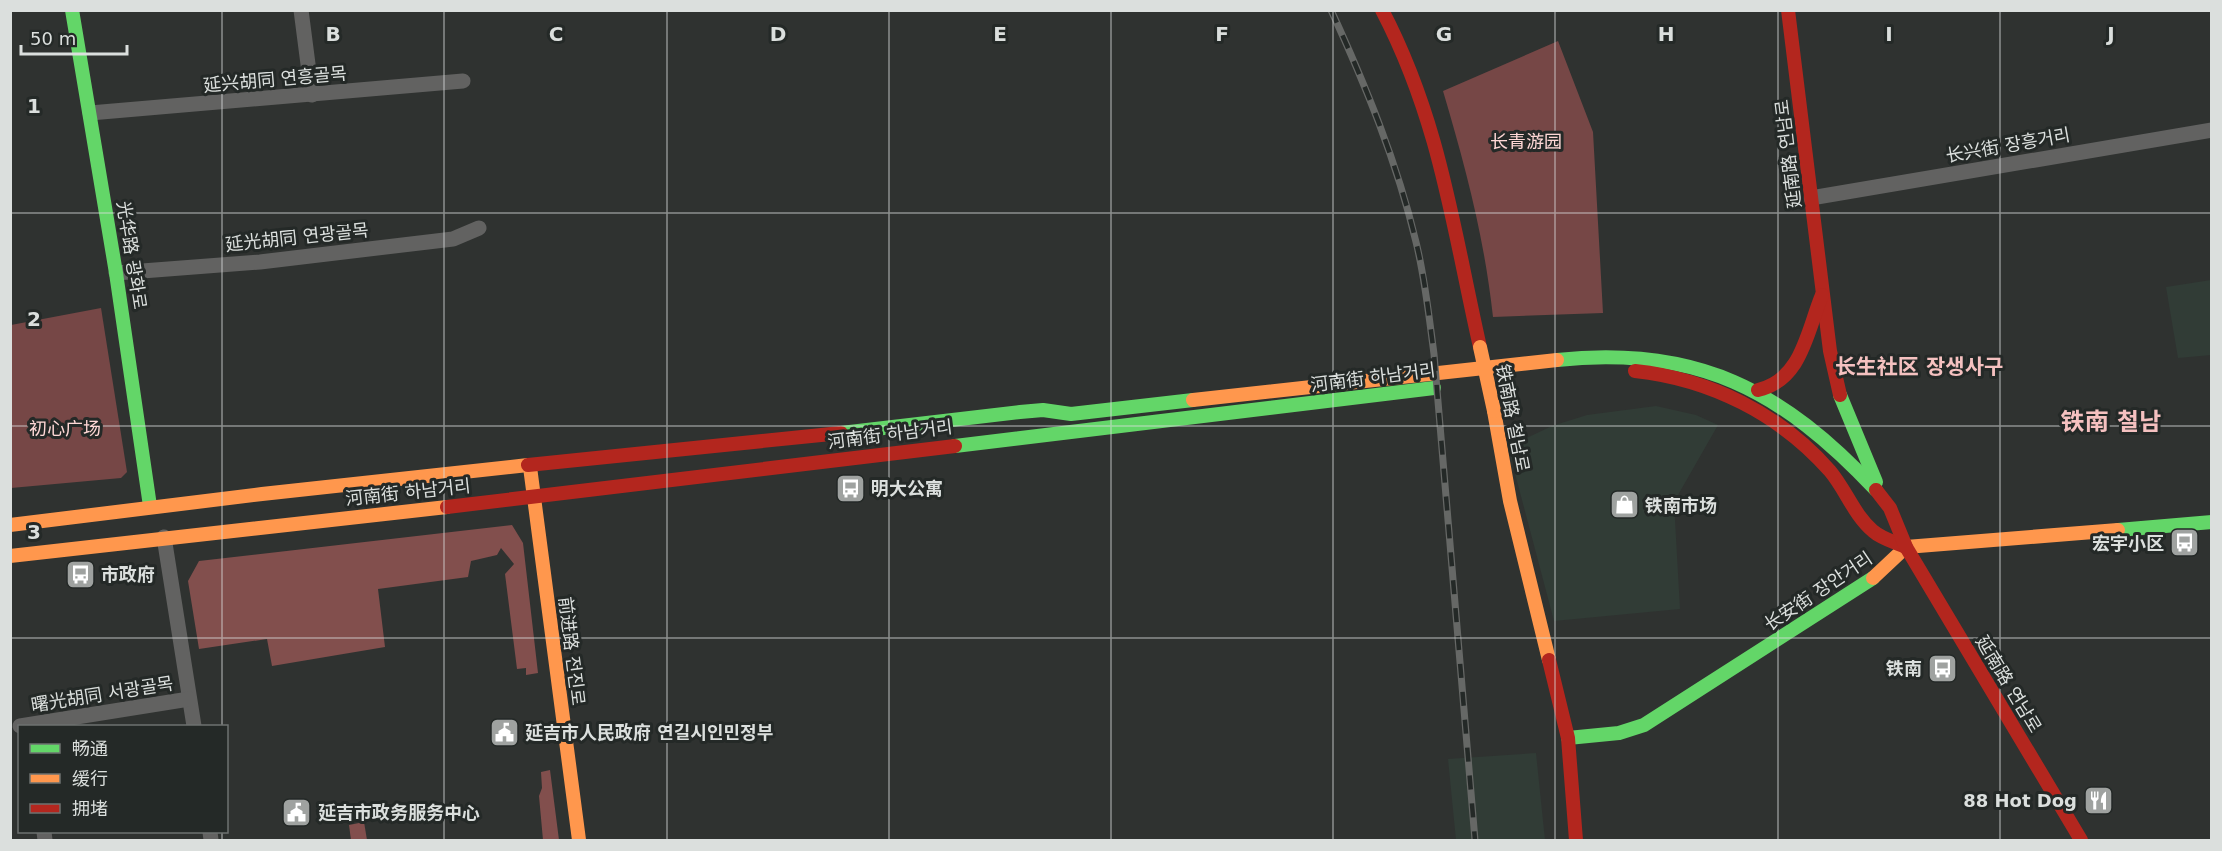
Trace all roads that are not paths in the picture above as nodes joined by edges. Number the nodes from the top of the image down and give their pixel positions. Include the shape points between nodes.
1 (72, 10) edge
2 (301, 10) edge
3 (1382, 10) edge
4 (1788, 10) edge
5 (464, 81) dead end
6 (312, 95) junction
7 (90, 113) junction
8 (2211, 130) edge
9 (1811, 198) junction
10 (479, 228) dead end
11 (116, 273) junction
12 (1823, 293) junction
13 (1468, 384) dead end
14 (1444, 387) dead end
15 (1758, 390) junction
16 (769, 442) junction
17 (530, 467) junction
18 (772, 467) junction
19 (534, 497) junction
20 (1884, 499) junction
21 (150, 506) junction
22 (2211, 522) edge
23 (10, 525) edge
24 (164, 537) junction
25 (1906, 547) junction
26 (10, 556) edge
27 (189, 699) junction
28 (29, 725) edge
29 (194, 725) edge
30 (1568, 738) junction
31 (579, 840) edge
32 (1576, 840) edge
33 (2081, 840) edge

1 - 7 main road, 光华路 광화로
2 - 6 street
3 - 30 main road, 铁南路 철남로, bridge via 1407,59 1435,137 1510,501
4 - 9 main road, 延南路 연남로
5 - 6 street, 延兴胡同 연흥골목
6 - 7 street, 延兴胡同 연흥골목
7 - 11 main road, 光华路 광화로
8 - 9 street, 长兴街 장흥거리
9 - 12 main road, 延南路 연남로
10 - 11 street, 延光胡同 연광골목 via 453,239 260,262
11 - 21 main road, 光华路 광화로
12 - 15 main road via 1802,354 1793,368 1773,388
12 - 20 main road, 延南路 연남로 via 1841,398
13 - 25 main road via 1586,371 1650,371 1720,390 1798,441 1830,472 1874,531
14 - 18 main road, 河南街 하남거리
15 - 16 main road, 河南街 하남거리 via 1713,371 1668,360 1595,356 1071,414 1020,412
15 - 20 main road, 延南路 연남로 via 1823,436
16 - 17 main road, 河南街 하남거리
16 - 18 main road
17 - 19 main road, 前进路 전진로
17 - 21 main road, 河南街 하남거리
18 - 19 main road, 河南街 하남거리
19 - 24 main road, 河南街 하남거리
19 - 31 main road, 前进路 전진로
20 - 25 main road, 延南路 연남로
21 - 23 main road, 河南街 하남거리
22 - 25 main road
24 - 26 main road, 河南街 하남거리
24 - 27 street
25 - 30 main road, 长安街 장안거리 via 1878,575 1644,725 1619,733
25 - 33 main road, 延南路 연남로
27 - 28 street, 曙光胡同 서광골목
27 - 29 street
30 - 32 main road, 铁南路 철남로

